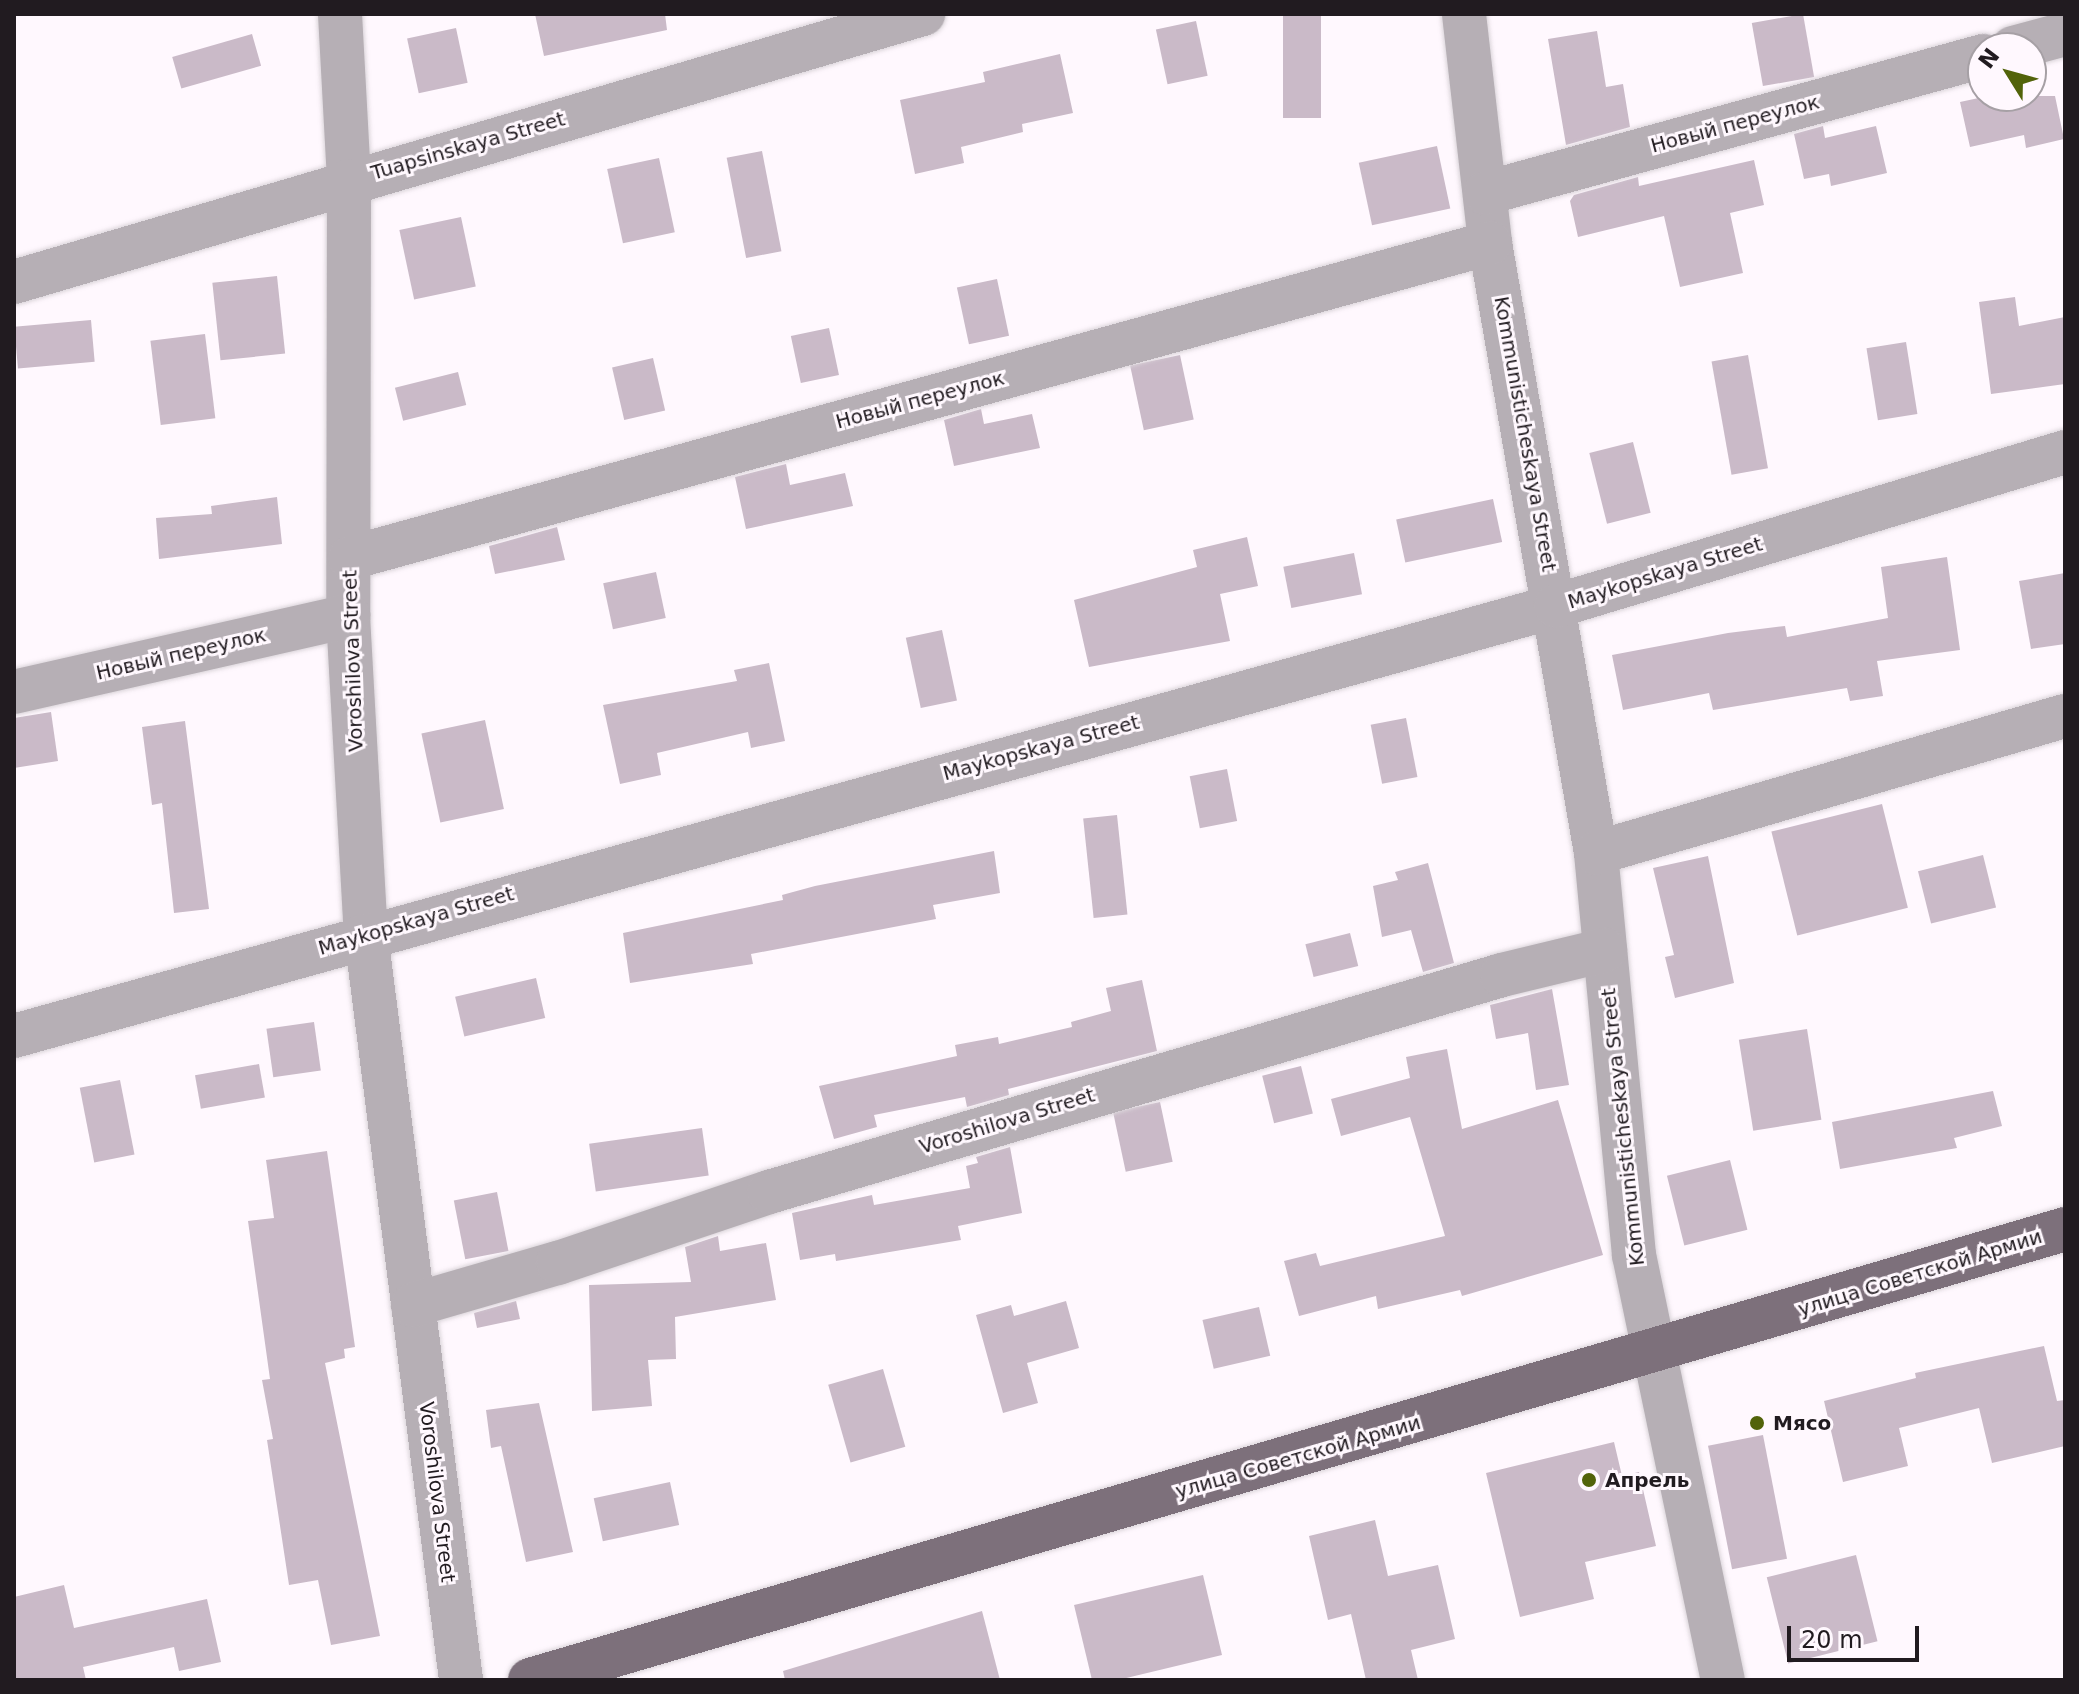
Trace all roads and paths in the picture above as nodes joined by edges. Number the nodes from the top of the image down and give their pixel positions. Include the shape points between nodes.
1 (340, 14) edge
2 (923, 14) edge
3 (1464, 14) edge
4 (1967, 60) edge
5 (349, 181) junction
6 (1486, 193) junction
7 (1490, 243) junction
8 (14, 282) edge
9 (2065, 452) edge
10 (350, 558) junction
11 (1556, 606) junction
12 (348, 616) junction
13 (14, 692) edge
14 (2065, 716) edge
15 (1596, 853) junction
16 (366, 935) junction
17 (1605, 950) junction
18 (14, 1036) edge
19 (2065, 1229) edge
20 (413, 1305) junction
21 (1657, 1353) junction
22 (461, 1680) edge
23 (530, 1680) edge
24 (1723, 1680) edge

1 - 5 street, Voroshilova Street
2 - 5 street, Tuapsinskaya Street
3 - 6 street, Kommunisticheskaya Street
4 - 6 street, Новый переулок
5 - 8 street, Tuapsinskaya Street
5 - 10 street, Voroshilova Street
6 - 7 street, Kommunisticheskaya Street
7 - 10 street, Новый переулок
7 - 11 street, Kommunisticheskaya Street
9 - 11 street, Maykopskaya Street
10 - 12 street, Voroshilova Street
11 - 15 street, Kommunisticheskaya Street
11 - 16 street, Maykopskaya Street
12 - 13 street, Новый переулок
12 - 16 street, Voroshilova Street
14 - 15 street
15 - 17 street, Kommunisticheskaya Street
16 - 18 street, Maykopskaya Street
16 - 20 street, Voroshilova Street
17 - 20 street, Voroshilova Street via 1502,975 784,1188
17 - 21 street, Kommunisticheskaya Street via 1634,1255
19 - 21 main road, улица Советской Армии
20 - 22 street, Voroshilova Street
21 - 23 main road, улица Советской Армии
21 - 24 street, Kommunisticheskaya Street

